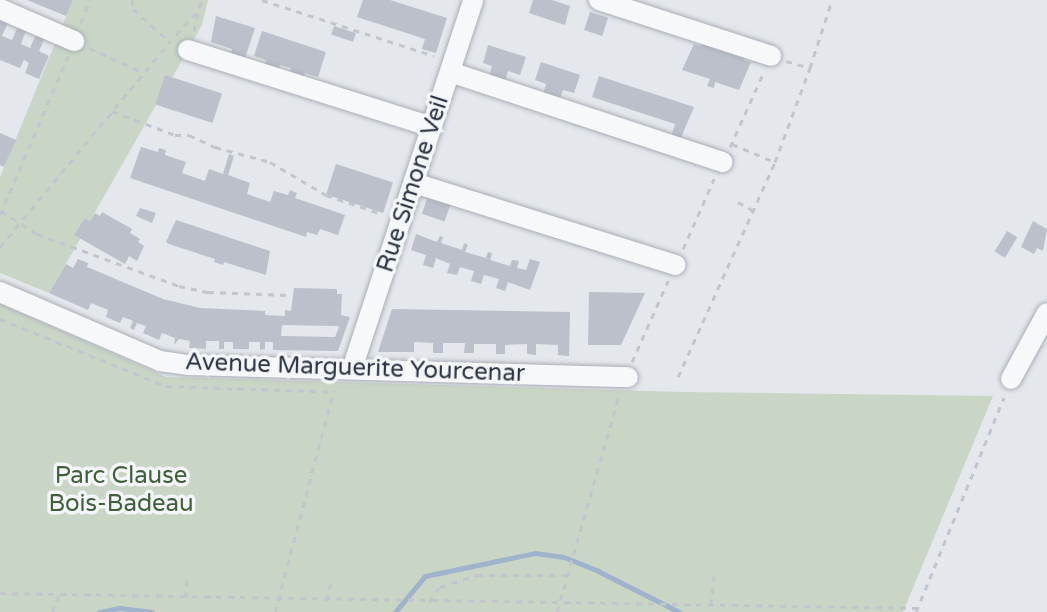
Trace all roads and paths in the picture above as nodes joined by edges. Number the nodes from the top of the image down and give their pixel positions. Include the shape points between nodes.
1 (90, 0) edge
2 (132, 0) edge
3 (262, 0) edge
4 (473, 0) edge
5 (599, 0) edge
6 (200, 8) dead end
7 (0, 9) edge
8 (74, 41) junction
9 (179, 46) junction
10 (771, 56) dead end
11 (452, 67) junction
12 (810, 68) dead end
13 (142, 72) junction
14 (112, 111) junction
15 (432, 127) junction
16 (727, 153) joint
17 (775, 162) junction
18 (414, 183) junction
19 (738, 202) dead end
20 (754, 211) junction
21 (1, 213) edge
22 (401, 220) junction
23 (20, 224) junction
24 (0, 247) edge
25 (675, 265) dead end
26 (0, 292) edge
27 (288, 295) dead end
28 (1047, 313) edge
29 (352, 369) junction
30 (625, 377) joint
31 (678, 377) dead end
32 (1011, 379) joint
33 (334, 392) dead end
34 (568, 575) junction
35 (187, 576) dead end
36 (714, 576) dead end
37 (332, 578) dead end
38 (0, 593) edge
39 (59, 595) junction
40 (186, 598) junction
41 (278, 600) junction
42 (327, 601) junction
43 (429, 602) junction
44 (560, 603) junction
45 (711, 605) junction
46 (794, 606) junction
47 (859, 607) junction
48 (917, 610) edge
49 (52, 612) edge
50 (275, 612) edge
51 (557, 612) edge
52 (792, 612) edge
53 (857, 612) edge

1 - 8 path
2 - 9 path via 133,9
3 - 11 path
4 - 11 street, Rue Simone Veil
5 - 10 street
6 - 9 path
7 - 8 street
8 - 13 path
8 - 21 path
9 - 13 path
9 - 15 street
11 - 15 street, Rue Simone Veil
11 - 16 street
12 - 17 path
13 - 14 path
14 - 22 path via 270,162 326,195
14 - 23 path
15 - 18 street, Rue Simone Veil
16 - 17 path
17 - 20 path
18 - 22 street, Rue Simone Veil
18 - 25 street
19 - 20 path
20 - 31 path
21 - 23 path
22 - 29 street, Rue Simone Veil
23 - 24 path
23 - 27 path via 179,286
26 - 29 street, Avenue Marguerite Yourcenar via 160,361
28 - 32 street
29 - 30 street, Avenue Marguerite Yourcenar
30 - 34 path
32 - 48 path
33 - 41 path
34 - 43 path via 477,575 440,587
34 - 44 path
35 - 40 path
36 - 45 path
37 - 42 path
38 - 39 path
39 - 40 path
39 - 49 path
40 - 41 path
41 - 42 path
41 - 50 path
42 - 43 path
43 - 44 path
44 - 45 path
44 - 51 path
45 - 46 path
46 - 47 path
46 - 52 path
47 - 48 path
47 - 53 path

